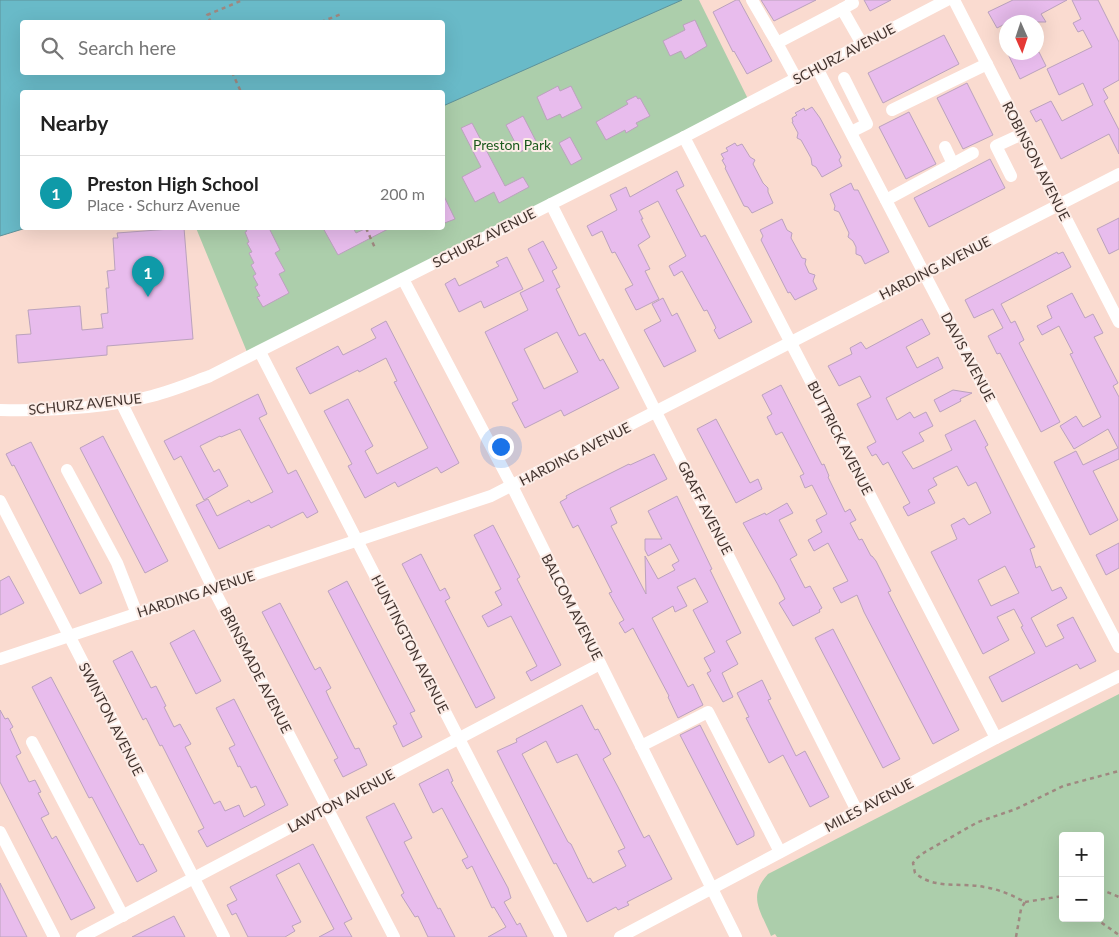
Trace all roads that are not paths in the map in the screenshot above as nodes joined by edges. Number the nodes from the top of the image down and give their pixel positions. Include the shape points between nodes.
1 (752, 0) edge
2 (947, 0) edge
3 (954, 0) edge
4 (846, 5) edge
5 (777, 43) junction
6 (862, 44) junction
7 (987, 64) junction
8 (817, 68) junction
9 (796, 78) junction
10 (844, 78) dead end
11 (892, 110) dead end
12 (851, 132) junction
13 (1022, 134) junction
14 (684, 137) junction
15 (945, 148) dead end
16 (972, 153) dead end
17 (953, 164) junction
18 (1119, 174) edge
19 (1012, 176) dead end
20 (886, 200) junction
21 (551, 204) junction
22 (1059, 205) junction
23 (925, 274) junction
24 (403, 279) junction
25 (1119, 322) edge
26 (791, 343) junction
27 (260, 352) junction
28 (121, 402) junction
29 (0, 410) edge
30 (657, 412) junction
31 (67, 470) dead end
32 (512, 486) junction
33 (1, 507) edge
34 (357, 541) junction
35 (213, 588) junction
36 (137, 614) junction
37 (68, 636) junction
38 (1119, 647) edge
39 (0, 659) edge
40 (600, 664) junction
41 (1119, 676) edge
42 (996, 738) junction
43 (459, 739) junction
44 (32, 742) dead end
45 (641, 746) junction
46 (327, 808) junction
47 (857, 812) junction
48 (0, 832) edge
49 (780, 852) junction
50 (194, 879) junction
51 (713, 889) junction
52 (123, 916) junction
53 (54, 937) edge
54 (82, 937) edge
55 (224, 937) edge
56 (394, 937) edge
57 (562, 937) edge
58 (620, 937) edge
59 (736, 937) edge

1 - 5 street
2 - 6 street, SCHURZ AVENUE
3 - 7 street, ROBINSON AVENUE
4 - 5 street
4 - 6 street
5 - 9 street
6 - 8 street, SCHURZ AVENUE
7 - 11 street
7 - 13 street, ROBINSON AVENUE
8 - 9 street, SCHURZ AVENUE
8 - 12 street, DAVIS AVENUE
9 - 14 street, SCHURZ AVENUE
10 - 12 street via 867,124
12 - 20 street, DAVIS AVENUE
13 - 19 street via 996,146
13 - 22 street, ROBINSON AVENUE
14 - 21 street, SCHURZ AVENUE
14 - 26 street, BUTTRICK AVENUE
15 - 17 street
16 - 17 street
17 - 20 street
18 - 22 street, HARDING AVENUE
20 - 23 street, DAVIS AVENUE
21 - 24 street, SCHURZ AVENUE
21 - 30 street, GRAFF AVENUE
22 - 23 street, HARDING AVENUE
22 - 25 street, ROBINSON AVENUE
23 - 26 street, HARDING AVENUE
23 - 38 street, DAVIS AVENUE
24 - 27 street, SCHURZ AVENUE
24 - 32 street, BALCOM AVENUE
26 - 30 street, HARDING AVENUE
26 - 42 street, BUTTRICK AVENUE
27 - 28 street, SCHURZ AVENUE via 186,385 154,396
27 - 34 street, HUNTINGTON AVENUE
28 - 29 street, SCHURZ AVENUE via 40,411
28 - 35 street, BRINSMADE AVENUE
30 - 32 street, HARDING AVENUE
30 - 47 street, GRAFF AVENUE
31 - 36 street via 117,563
32 - 34 street, HARDING AVENUE via 484,499
32 - 40 street, BALCOM AVENUE
33 - 37 street, SWINTON AVENUE
34 - 35 street, HARDING AVENUE
34 - 43 street, HUNTINGTON AVENUE
35 - 36 street, HARDING AVENUE
35 - 46 street, BRINSMADE AVENUE
36 - 37 street, HARDING AVENUE
37 - 39 street, HARDING AVENUE
37 - 50 street, SWINTON AVENUE
40 - 43 street, LAWTON AVENUE
40 - 45 street, BALCOM AVENUE
41 - 42 street, MILES AVENUE
42 - 47 street, MILES AVENUE
43 - 46 street, LAWTON AVENUE
43 - 57 street, HUNTINGTON AVENUE
44 - 52 street
45 - 49 street via 708,712
45 - 51 street, BALCOM AVENUE
46 - 50 street, LAWTON AVENUE
46 - 56 street, BRINSMADE AVENUE
47 - 49 street, MILES AVENUE
48 - 53 street
49 - 51 street, MILES AVENUE
50 - 52 street, LAWTON AVENUE
50 - 55 street, SWINTON AVENUE
51 - 58 street, MILES AVENUE
51 - 59 street, BALCOM AVENUE
52 - 54 street, LAWTON AVENUE

